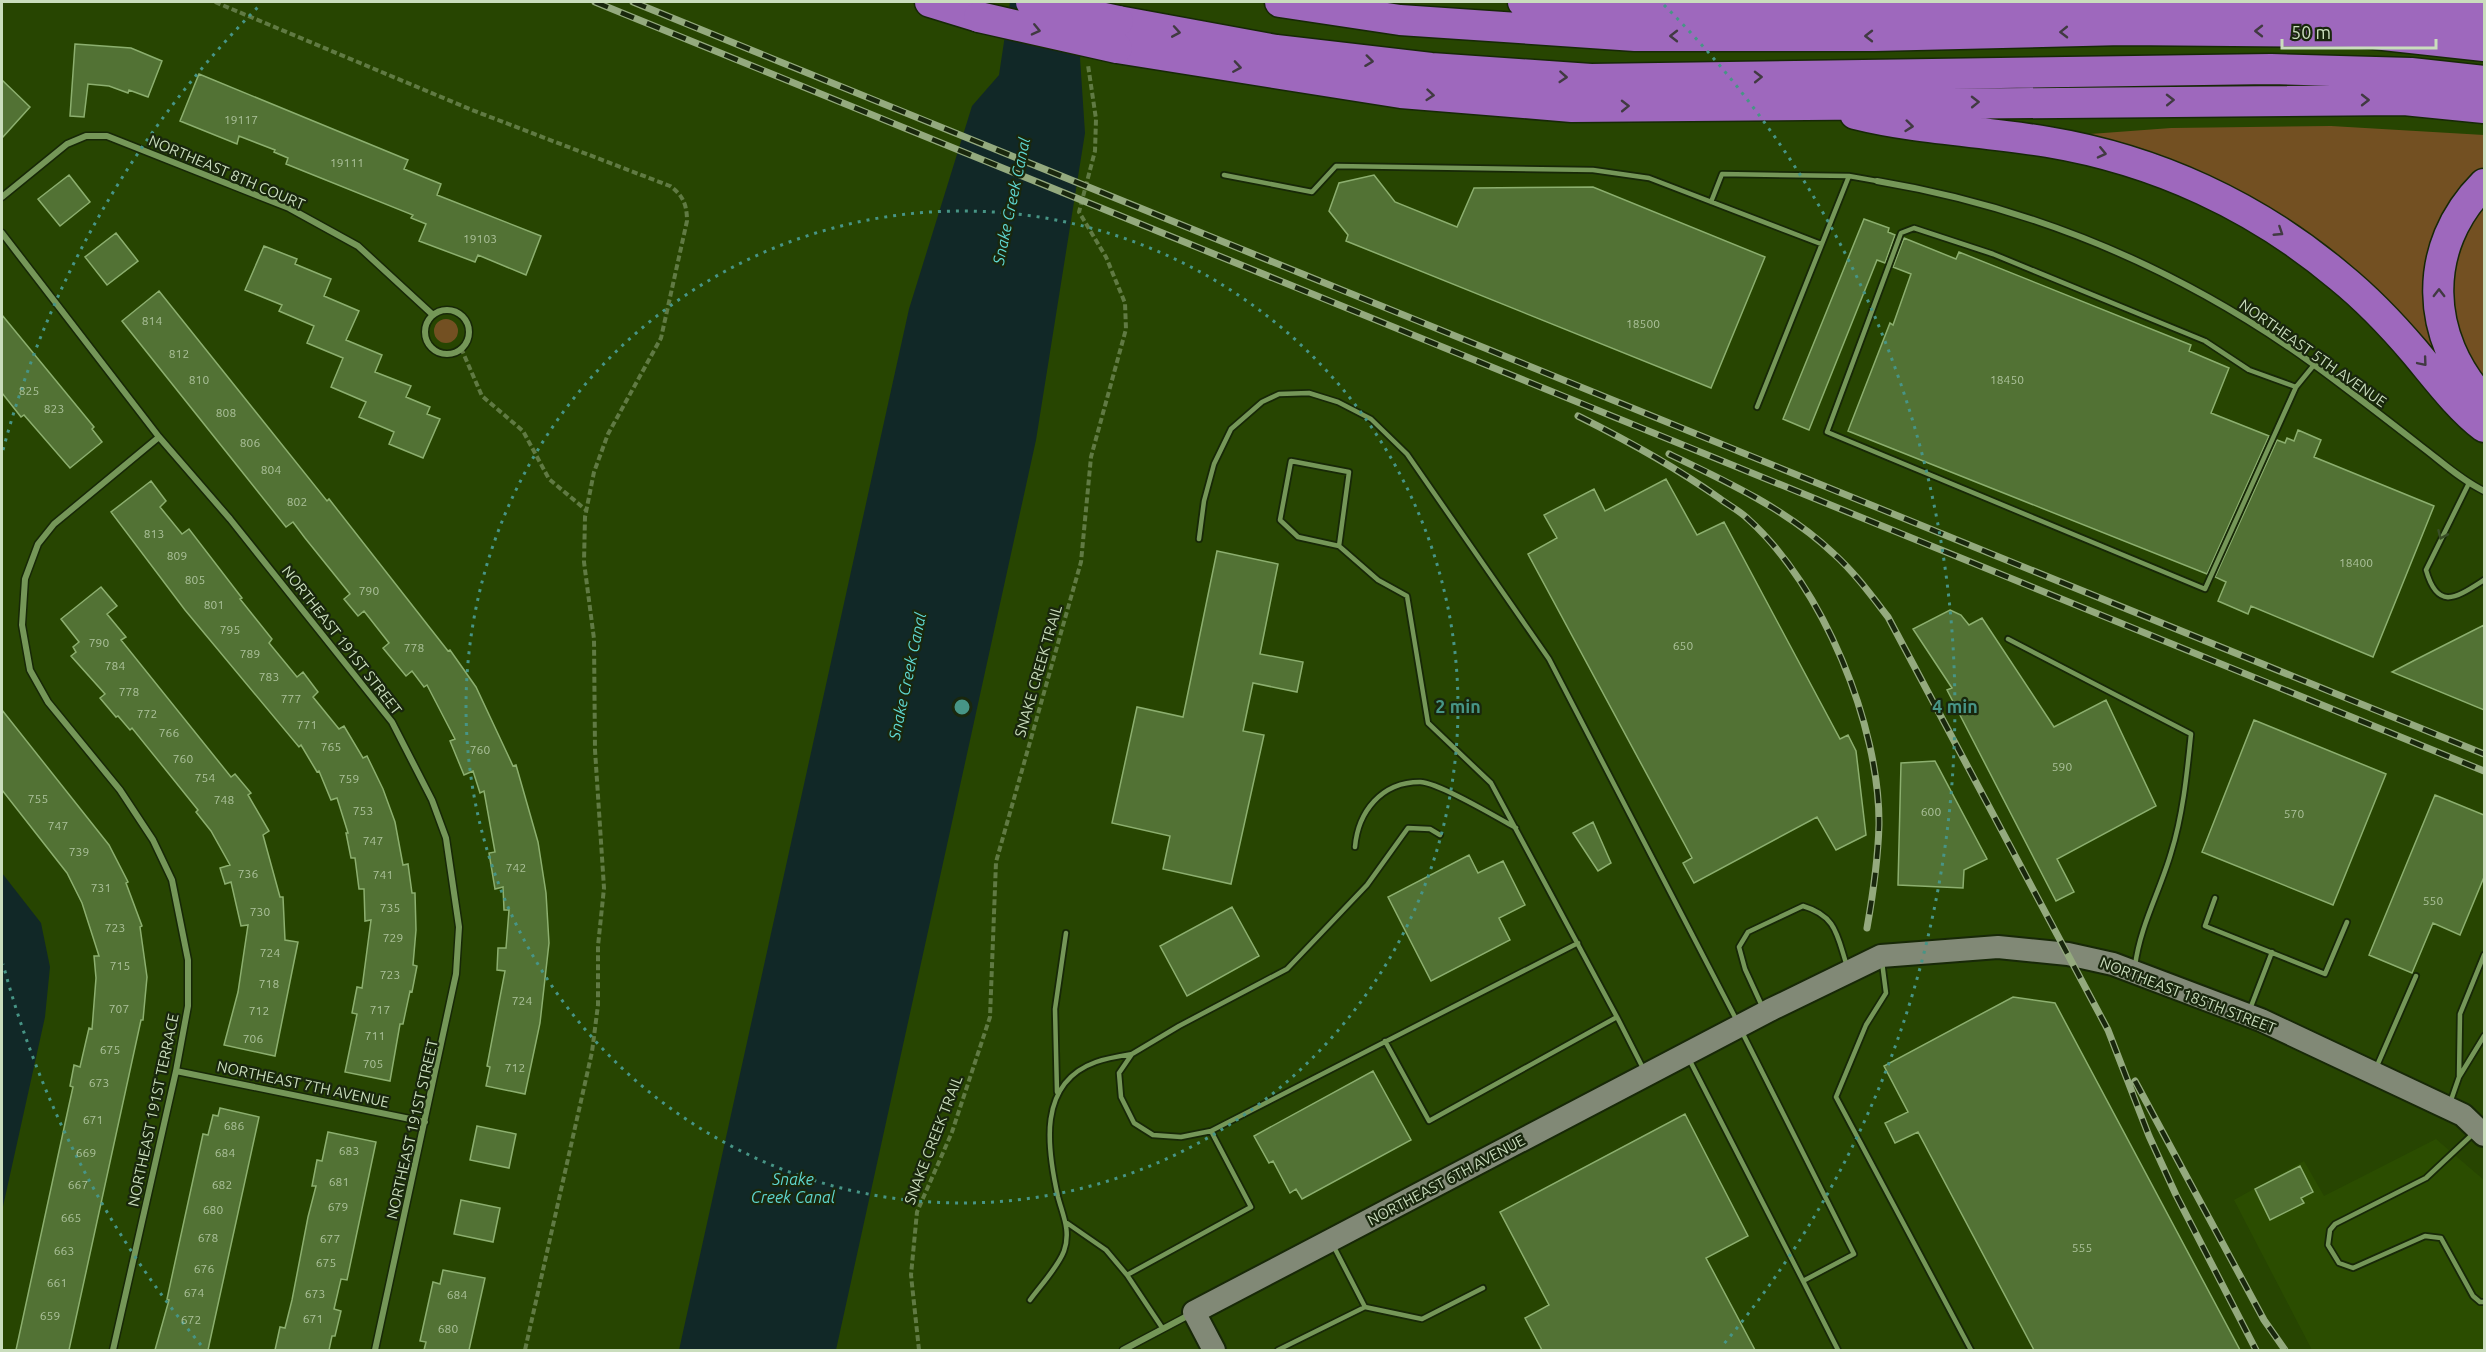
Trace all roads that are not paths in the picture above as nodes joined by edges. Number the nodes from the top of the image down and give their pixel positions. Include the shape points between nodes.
1 (930, 2) edge
2 (1031, 2) edge
3 (1280, 2) edge
4 (1523, 2) edge
5 (2484, 18) edge
6 (1118, 35) junction
7 (2484, 46) edge
8 (2484, 81) edge
9 (1811, 104) junction
10 (2484, 108) edge
11 (1224, 175) dead end
12 (1848, 176) junction
13 (1877, 181) joint
14 (2484, 184) edge
15 (2, 197) edge
16 (1711, 202) junction
17 (2, 233) edge
18 (1821, 244) junction
19 (433, 315) junction
20 (2314, 365) junction
21 (2296, 387) junction
22 (2484, 401) edge
23 (1757, 407) dead end
24 (2484, 427) edge
25 (159, 436) junction
26 (2469, 483) junction
27 (2484, 491) edge
28 (1199, 539) dead end
29 (1339, 546) junction
30 (2484, 580) edge
31 (2008, 639) dead end
32 (1519, 830) junction
33 (1440, 835) dead end
34 (1355, 847) dead end
35 (2215, 898) dead end
36 (2347, 922) dead end
37 (1066, 933) dead end
38 (1578, 943) junction
39 (2272, 952) junction
40 (2484, 955) edge
41 (1881, 956) junction
42 (1849, 972) junction
43 (2135, 972) junction
44 (2416, 976) dead end
45 (1768, 1011) junction
46 (2248, 1015) junction
47 (1617, 1017) junction
48 (1739, 1026) junction
49 (2484, 1036) edge
50 (1385, 1041) junction
51 (1132, 1054) junction
52 (1686, 1054) junction
53 (176, 1071) junction
54 (2374, 1074) junction
55 (1647, 1075) junction
56 (2459, 1077) junction
57 (1057, 1092) junction
58 (2449, 1109) junction
59 (425, 1122) junction
60 (1211, 1131) junction
61 (2481, 1132) edge
62 (1067, 1223) junction
63 (1330, 1241) junction
64 (1127, 1275) junction
65 (1803, 1281) junction
66 (1483, 1288) dead end
67 (1030, 1300) dead end
68 (2484, 1302) edge
69 (1365, 1307) junction
70 (1194, 1312) junction
71 (1163, 1329) junction
72 (113, 1350) edge
73 (375, 1350) edge
74 (1123, 1350) edge
75 (1214, 1350) edge
76 (1278, 1350) edge
77 (1838, 1350) edge
78 (1971, 1350) edge

1 -> 6 highway, bridge via 979,17
2 - 6 highway, bridge
7 -> 3 highway via 2344,32 2123,30 1635,36 1400,20
4 - 5 highway via 1789,12 2257,4 2412,9
6 -> 8 highway via 1431,68 1591,79 2271,69 2411,73
6 -> 9 highway via 1401,93 1572,107
9 -> 10 highway via 2404,100
9 -> 24 highway via 1896,124 2079,147 2146,165 2213,194 2280,232 2340,276 2389,323 2457,402
11 - 16 lane via 1312,192 1336,166 1593,170 1649,178
12 - 13 lane
12 - 16 lane via 1722,174
12 - 18 lane
13 - 20 street, NORTHEAST 5TH AVENUE via 1980,202 2118,251 2199,290
22 -> 14 highway via 2454,360 2444,333 2439,300 2440,272 2453,228
15 - 19 street, NORTHEAST 8TH COURT via 67,144 86,136 107,136 289,208 358,246
16 - 18 lane
17 - 25 street, NORTHEAST 191ST STREET
18 - 23 lane
19 - 19 street via 446,310 464,317 468,337 461,348 447,354 428,343 426,328
20 - 21 lane
20 - 26 street, NORTHEAST 5TH AVENUE
21 - 21 lane via 2249,370 2194,337 1993,254 1914,228 1901,233 1827,432 2205,589
25 - 53 street, NORTHEAST 191ST TERRACE via 54,524 38,544 25,579 22,626 30,670 48,702 120,790 153,840 172,880 188,960 188,1006
25 - 59 street, NORTHEAST 191ST STREET via 366,687 392,722 432,800 446,838 459,927 448,1023
26 - 27 street, NORTHEAST 5TH AVENUE
26 -> 30 lane via 2426,570 2431,586 2439,596 2448,598
28 - 48 lane via 1214,464 1231,429 1262,402 1279,394 1309,393 1371,419 1407,454 1549,659
29 - 29 lane via 1349,472 1291,461 1280,520 1298,537
29 - 32 lane via 1378,580 1407,596 1428,723 1491,783
31 - 43 lane via 2191,734 2172,852 2139,939
32 - 34 lane via 1467,800 1422,781 1390,789 1370,804 1361,817
32 - 38 lane
33 - 51 lane via 1430,829 1408,828 1367,885 1287,969
35 - 39 lane via 2205,926
36 - 39 lane via 2325,974
37 - 57 lane via 1055,1009
38 - 47 lane
38 - 50 lane
39 - 46 lane
40 - 56 lane via 2460,1014
41 - 42 street, NORTHEAST 185TH STREET
41 - 43 street, NORTHEAST 185TH STREET via 1998,947 2068,954
41 - 78 lane via 1886,993 1866,1026 1836,1097
42 - 45 street, NORTHEAST 185TH STREET
42 - 45 lane via 1835,928 1821,911 1803,906 1748,932 1739,947 1745,969
43 - 46 street, NORTHEAST 185TH STREET
44 - 54 lane
45 - 48 street, NORTHEAST 6TH AVENUE
46 - 54 street, NORTHEAST 185TH STREET
47 - 50 lane via 1429,1120
47 - 55 lane
48 - 52 street, NORTHEAST 6TH AVENUE
48 - 65 lane via 1854,1254
49 - 56 lane
50 - 60 lane
51 - 57 lane via 1095,1062 1069,1078
51 - 60 lane via 1119,1073 1121,1097 1134,1123 1152,1135 1181,1137
52 - 55 street, NORTHEAST 6TH AVENUE
52 - 65 lane
53 - 59 street, NORTHEAST 7TH AVENUE
53 - 72 street, NORTHEAST 191ST TERRACE
54 - 58 street, NORTHEAST 185TH STREET
55 - 63 street, NORTHEAST 6TH AVENUE
56 - 58 lane
57 - 62 lane via 1050,1119 1051,1162
58 - 61 street, NORTHEAST 185TH STREET via 2463,1115
59 - 73 street, NORTHEAST 191ST STREET
60 - 64 lane via 1251,1207
61 - 68 lane via 2426,1178 2335,1224 2328,1245 2338,1263 2353,1268 2425,1236 2441,1238 2473,1296
62 - 64 lane via 1106,1250
62 - 67 lane via 1064,1251
63 - 69 lane
63 - 70 street, NORTHEAST 6TH AVENUE
64 - 71 lane
65 - 77 lane
66 - 69 lane via 1422,1319
69 - 76 lane
70 - 71 street, NORTHEAST 6TH AVENUE
70 - 75 street
71 - 74 street, NORTHEAST 6TH AVENUE

